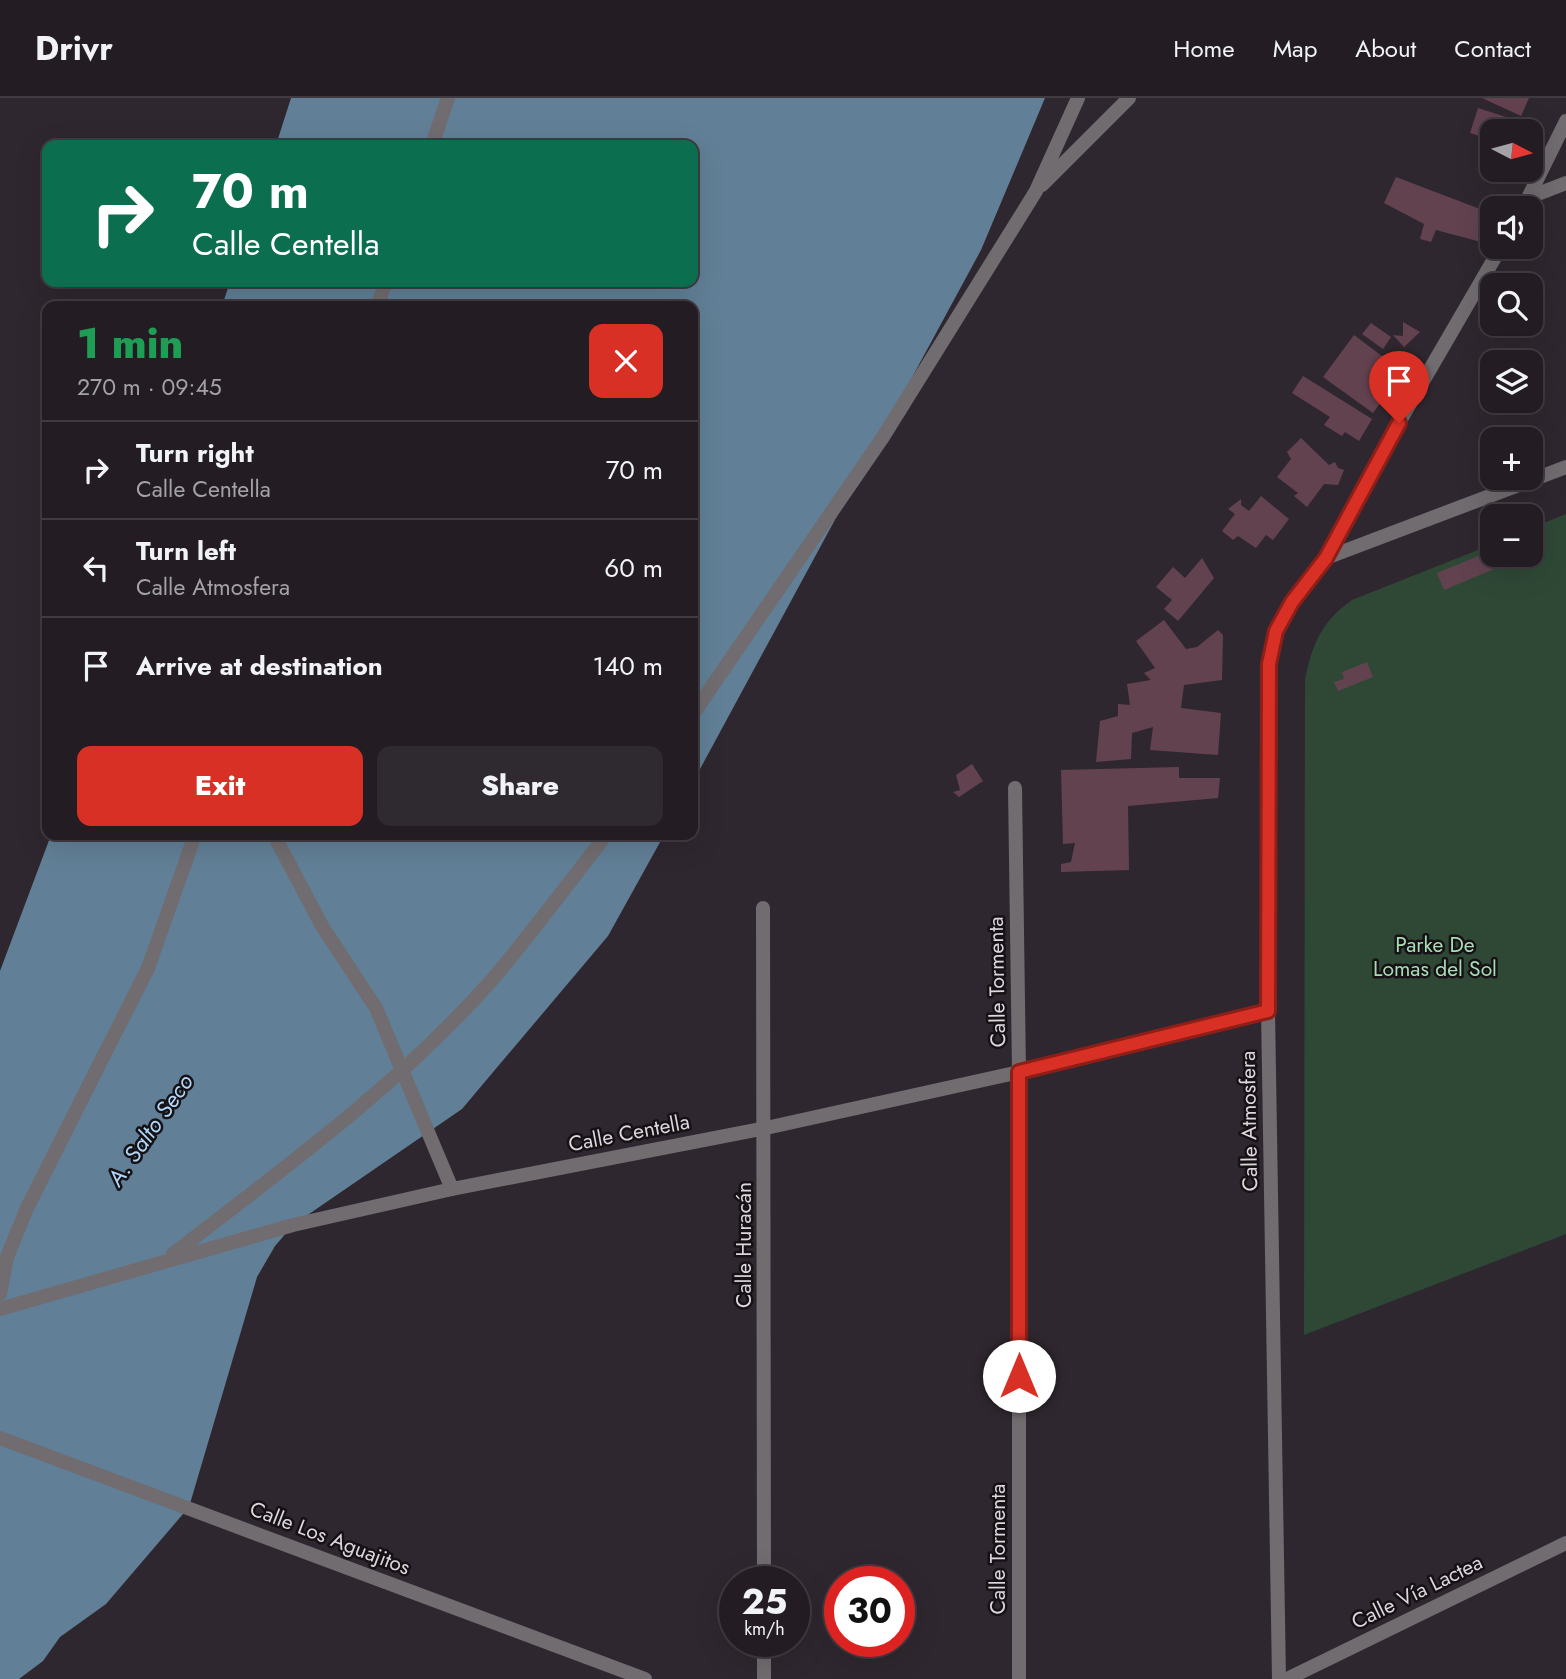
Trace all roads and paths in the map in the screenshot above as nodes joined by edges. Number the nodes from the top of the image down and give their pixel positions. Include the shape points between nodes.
1 (448, 98) edge
2 (1078, 98) edge
3 (1129, 98) edge
4 (1566, 121) edge
5 (434, 140) edge
6 (1566, 183) edge
7 (1036, 191) junction
8 (1529, 196) edge
9 (1540, 196) edge
10 (1494, 259) edge
11 (1566, 467) edge
12 (1326, 558) junction
13 (698, 707) edge
14 (1015, 788) dead end
15 (193, 840) edge
16 (277, 840) edge
17 (602, 840) edge
18 (763, 908) dead end
19 (1268, 1011) junction
20 (402, 1068) junction
21 (1019, 1072) junction
22 (766, 1128) junction
23 (452, 1189) junction
24 (167, 1259) junction
25 (0, 1294) edge
26 (0, 1309) edge
27 (0, 1438) edge
28 (1566, 1543) edge
29 (764, 1566) edge
30 (764, 1657) edge
31 (645, 1679) edge
32 (764, 1679) edge
33 (1019, 1679) edge
34 (1279, 1679) edge
35 (1287, 1679) edge

1 - 5 street
2 - 7 street
3 - 7 street
4 - 8 street
6 - 9 street
7 - 13 street via 883,437
10 - 12 street, Calle Atmosfera
11 - 12 street
12 - 19 street, Calle Atmosfera via 1276,631 1269,664
14 - 21 street, Calle Tormenta
15 - 25 street via 148,968 27,1208 7,1257
16 - 20 street via 322,926 376,1008
17 - 20 street via 490,981
18 - 22 street, Calle Huracán
19 - 21 street, Calle Centella
19 - 34 street, Calle Atmosfera
20 - 23 street
20 - 24 street via 288,1166
21 - 22 street, Calle Centella
21 - 33 street, Calle Tormenta
22 - 23 street, Calle Centella
22 - 29 street, Calle Huracán
23 - 24 street, Calle Centella
24 - 26 street, Calle Centella
27 - 31 street, Calle Los Aguajitos
28 - 35 street, Calle Vía Lactea
30 - 32 street

